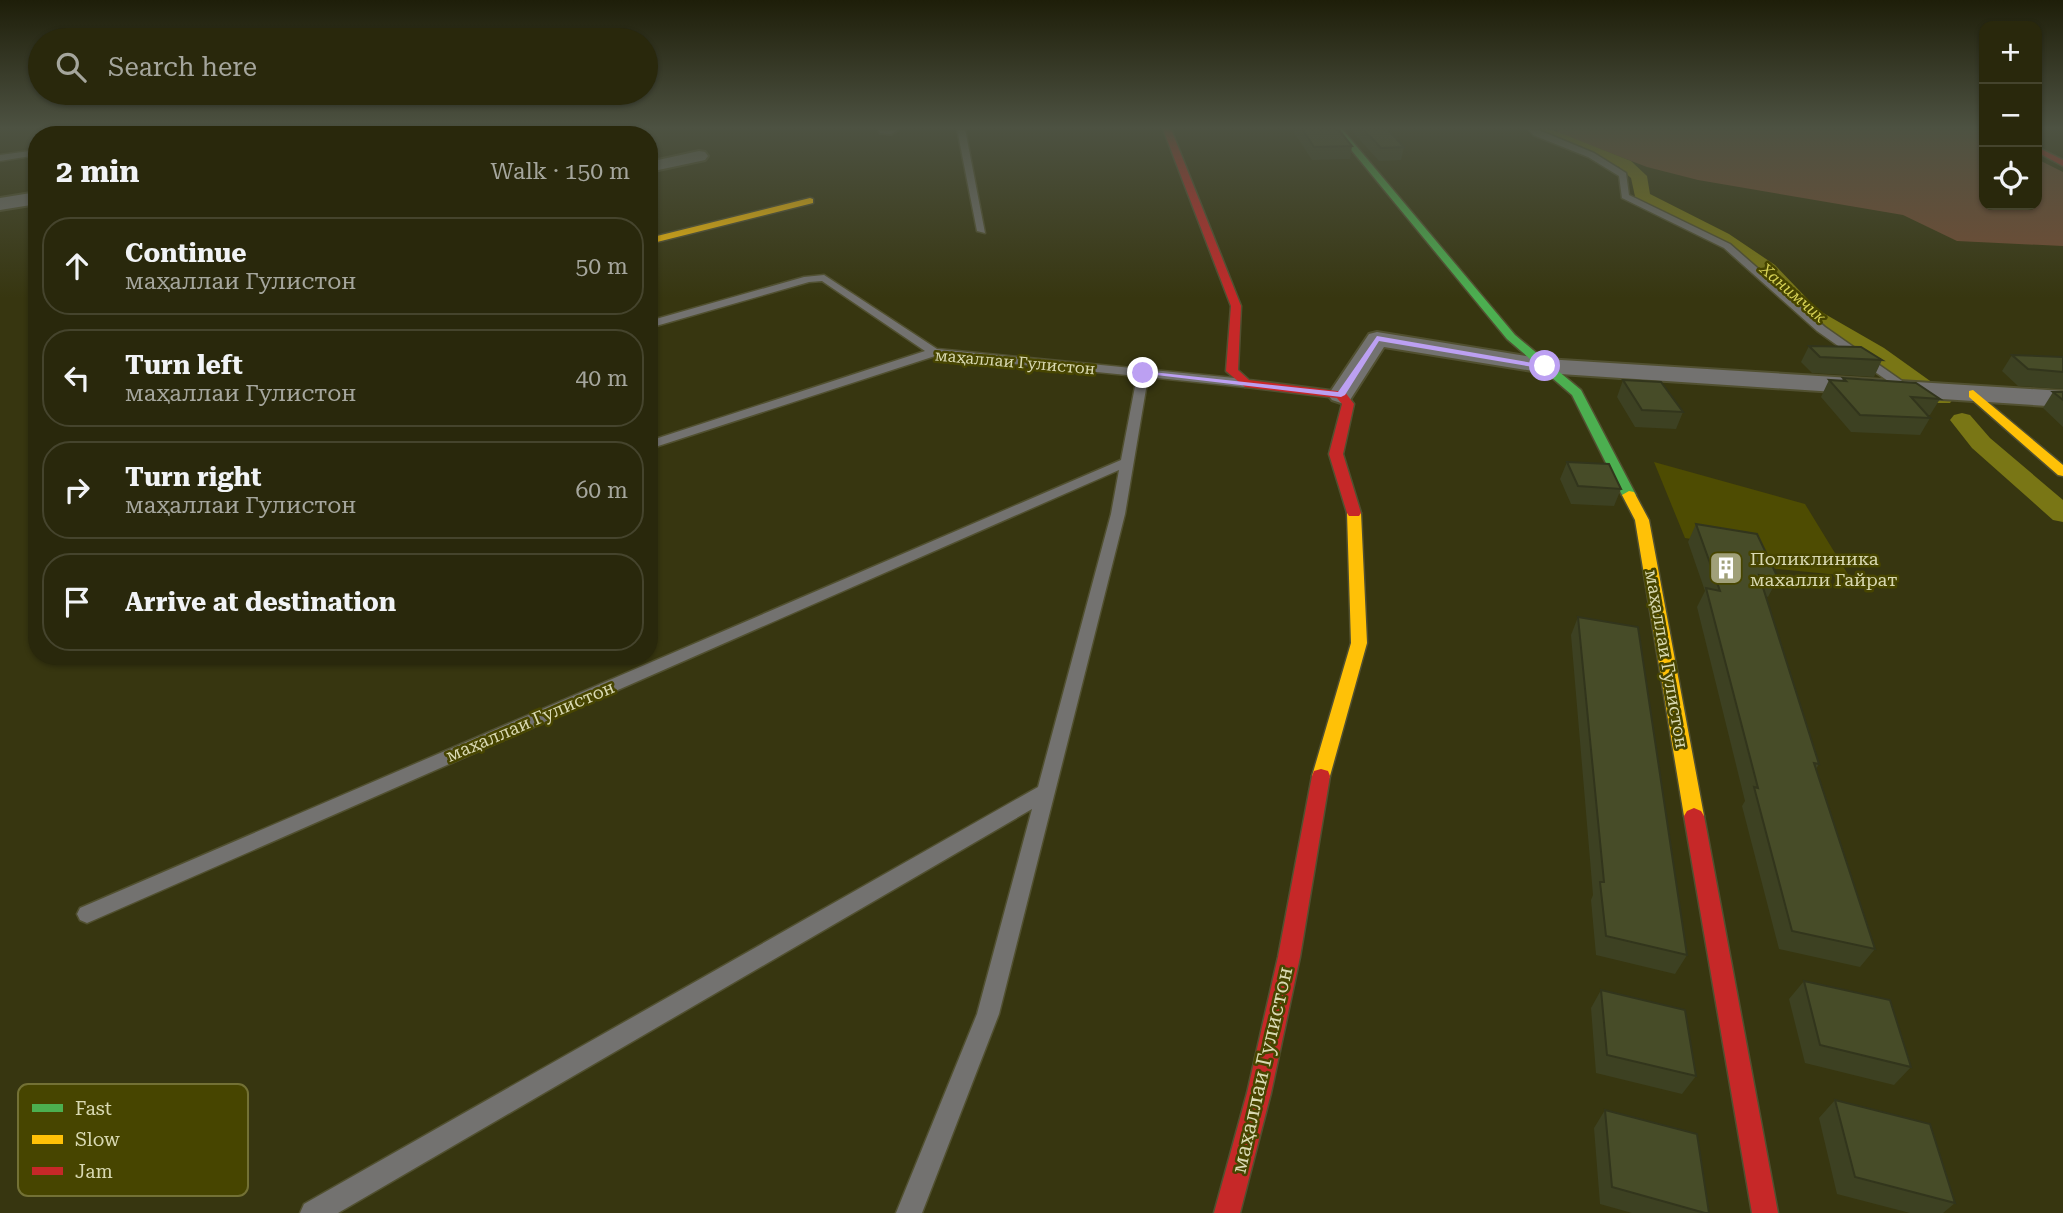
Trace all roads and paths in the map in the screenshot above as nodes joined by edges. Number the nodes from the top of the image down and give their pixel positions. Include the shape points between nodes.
1 (973, 186) edge
2 (1189, 186) edge
3 (1385, 186) edge
4 (1624, 186) edge
5 (28, 199) edge
6 (810, 201) dead end
7 (0, 204) edge
8 (982, 231) dead end
9 (658, 239) edge
10 (658, 322) edge
11 (934, 352) junction
12 (1545, 366) junction
13 (1143, 373) junction
14 (1245, 383) junction
15 (1914, 390) junction
16 (1969, 394) junction
17 (1341, 395) junction
18 (2063, 399) edge
19 (658, 442) edge
20 (1127, 462) junction
21 (2063, 472) edge
22 (1045, 792) junction
23 (87, 914) dead end
24 (313, 1213) edge
25 (909, 1213) edge
26 (1227, 1213) edge
27 (1765, 1213) edge

1 - 8 lane
2 - 14 street via 1236,306 1232,371
3 - 12 street, маҳаллаи Гулистон via 1511,337
4 - 15 lane via 1625,196 1727,246 1821,329
5 - 7 street
6 - 9 street
10 - 11 lane via 824,278
11 - 13 lane, маҳаллаи Гулистон
11 - 19 lane, маҳаллаи Гулистон
12 - 15 street
12 - 17 street via 1377,339
12 - 27 street, маҳаллаи Гулистон via 1577,393 1642,520
13 - 14 lane, маҳаллаи Гулистон
13 - 20 lane
14 - 17 street, маҳаллаи Гулистон
15 - 16 street
16 - 18 street
16 - 21 street
17 - 26 street, маҳаллаи Гулистон via 1348,404 1336,454 1355,515 1359,643 1321,777 1289,957
20 - 22 lane via 1118,513
20 - 23 lane, маҳаллаи Гулистон
22 - 24 lane
22 - 25 lane via 988,1014

